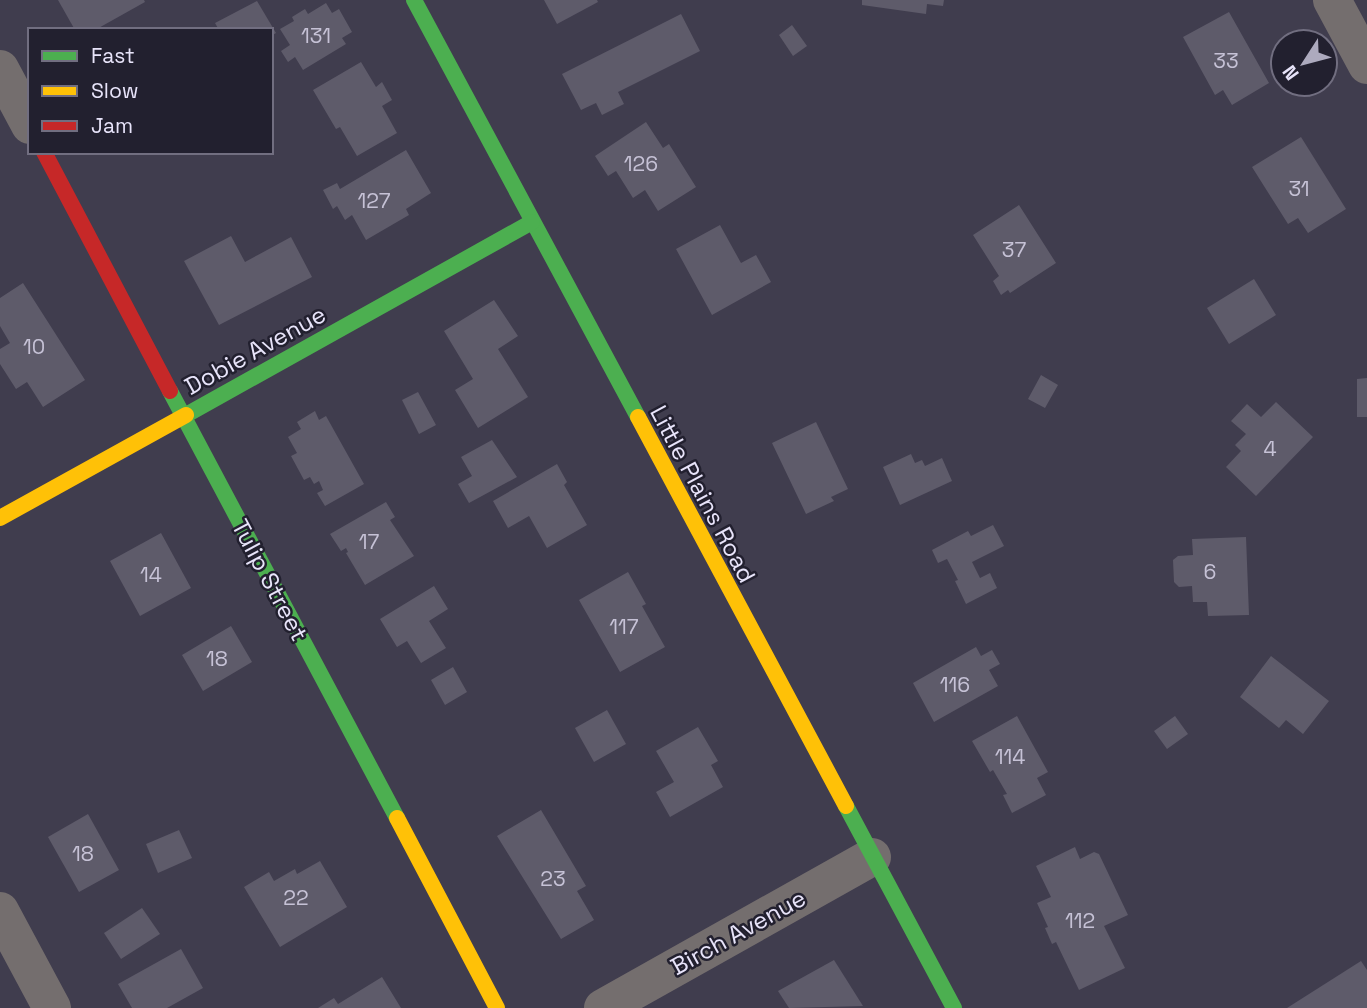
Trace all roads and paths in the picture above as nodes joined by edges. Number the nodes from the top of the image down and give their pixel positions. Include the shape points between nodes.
1 (414, 0) edge
2 (1332, 0) edge
3 (1367, 65) edge
4 (0, 69) edge
5 (28, 121) edge
6 (45, 154) edge
7 (532, 222) junction
8 (183, 416) junction
9 (0, 518) edge
10 (872, 857) junction
11 (0, 911) edge
12 (52, 1008) edge
13 (497, 1008) edge
14 (603, 1008) edge
15 (954, 1008) edge

1 - 7 street, Little Plains Road
2 - 3 street
4 - 5 street
6 - 8 street, Tulip Street
7 - 8 street, Dobie Avenue
7 - 10 street, Little Plains Road
8 - 9 street, Dobie Avenue
8 - 13 street, Tulip Street
10 - 14 street, Birch Avenue
10 - 15 street, Little Plains Road
11 - 12 street

